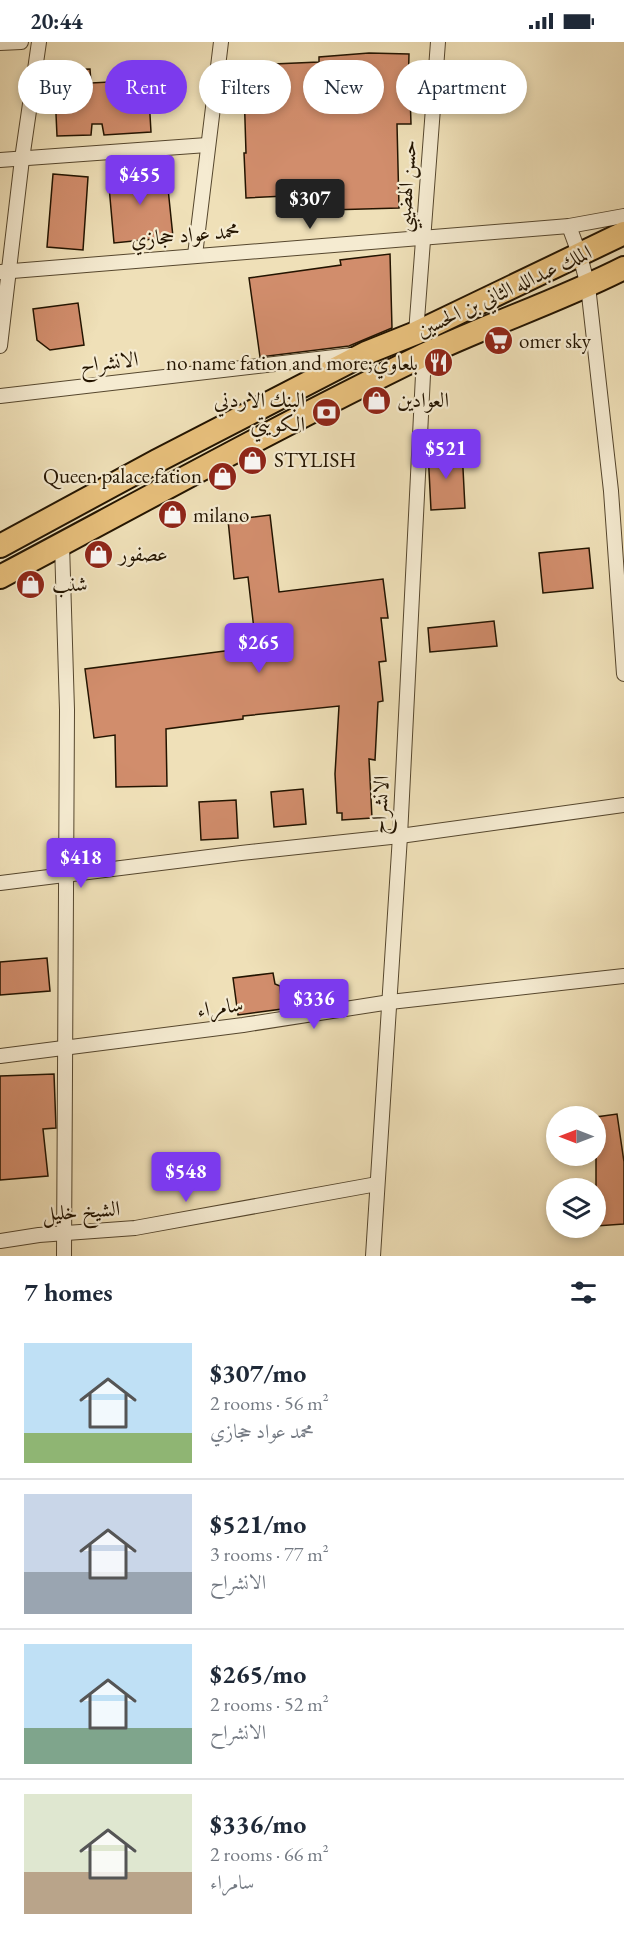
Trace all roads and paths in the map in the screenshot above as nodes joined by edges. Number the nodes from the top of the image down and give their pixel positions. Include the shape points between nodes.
1 (21, 42) edge
2 (39, 42) edge
3 (221, 42) edge
4 (438, 42) edge
5 (0, 43) edge
6 (207, 145) junction
7 (22, 159) junction
8 (0, 160) edge
9 (624, 216) edge
10 (569, 226) junction
11 (624, 233) edge
12 (424, 237) junction
13 (195, 255) junction
14 (580, 256) junction
15 (624, 268) edge
16 (4, 271) edge
17 (588, 286) junction
18 (416, 333) junction
19 (0, 345) edge
20 (366, 353) junction
21 (424, 355) junction
22 (0, 396) edge
23 (617, 490) edge
24 (62, 544) junction
25 (0, 546) edge
26 (0, 578) edge
27 (624, 674) edge
28 (624, 805) edge
29 (400, 836) junction
30 (65, 874) junction
31 (0, 883) edge
32 (624, 976) edge
33 (390, 1002) junction
34 (64, 1048) junction
35 (0, 1056) edge
36 (377, 1184) junction
37 (64, 1234) junction
38 (0, 1241) edge
39 (64, 1256) edge
40 (373, 1256) edge

1 - 5 street
2 - 7 street
3 - 6 street
4 - 12 street, حسن الهضيبي
6 - 7 street
6 - 13 street
7 - 8 street
7 - 16 street
9 - 10 street, محمد عواد حجازي
10 - 12 street, محمد عواد حجازي
10 - 14 street
11 - 14 main road, الملك عبدالله الثاني بن الحسين
12 - 13 street, محمد عواد حجازي
12 - 18 street, حسن الهضيبي
13 - 16 street, محمد عواد حجازي
14 - 17 street
14 - 18 main road, الملك عبدالله الثاني بن الحسين
15 - 17 main road, الملك عبدالله الثاني بن الحسين
16 - 19 street
17 - 21 main road, الملك عبدالله الثاني بن الحسين
17 - 23 street
18 - 20 main road, الملك عبدالله الثاني بن الحسين
20 - 22 street, الانشراح
20 - 25 main road, الملك عبدالله الثاني بن الحسين
21 - 24 main road, الملك عبدالله الثاني بن الحسين
21 - 29 street, الانشراح
23 - 27 street
24 - 26 main road, الملك عبدالله الثاني بن الحسين
24 - 30 street via 67,710
28 - 29 street
29 - 30 street
29 - 33 street, الانشراح
30 - 31 street
30 - 34 street
32 - 33 street, سامراء
33 - 34 street, سامراء via 243,1026
33 - 36 street, الانشراح
34 - 35 street, سامراء
34 - 37 street
36 - 37 street, الشيخ خليل via 135,1228
36 - 40 street, الانشراح
37 - 38 street, الشيخ خليل
37 - 39 street

